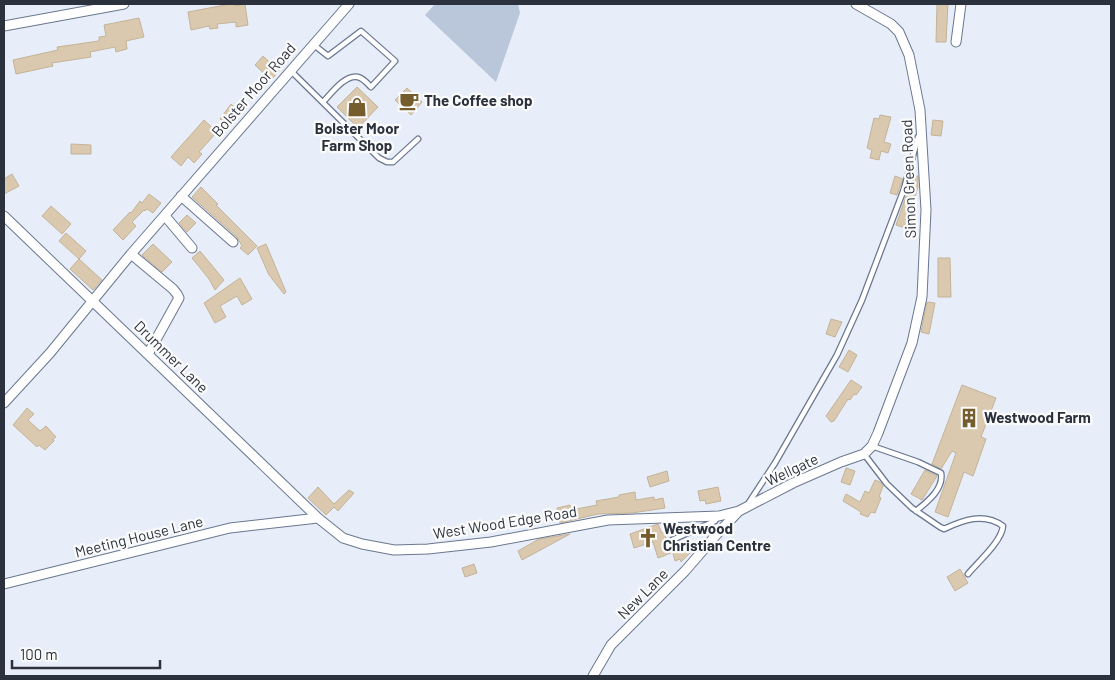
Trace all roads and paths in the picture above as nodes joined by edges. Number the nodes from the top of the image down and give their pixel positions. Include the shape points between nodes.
1 (124, 4) edge
2 (348, 4) edge
3 (856, 4) edge
4 (961, 4) edge
5 (4, 26) edge
6 (956, 42) dead end
7 (313, 44) junction
8 (290, 70) junction
9 (323, 102) junction
10 (921, 126) junction
11 (418, 139) dead end
12 (181, 196) junction
13 (4, 216) edge
14 (164, 216) junction
15 (233, 242) dead end
16 (192, 248) dead end
17 (131, 254) junction
18 (93, 301) junction
19 (148, 354) junction
20 (4, 403) edge
21 (878, 433) joint
22 (872, 446) junction
23 (864, 454) junction
24 (742, 509) junction
25 (916, 511) junction
26 (719, 516) junction
27 (318, 518) junction
28 (717, 534) joint
29 (672, 540) dead end
30 (968, 574) dead end
31 (4, 584) edge
32 (593, 676) edge

1 - 5 street
2 - 7 street, Bolster Moor Road
3 - 10 street, Simon Green Road via 899,32 909,55
4 - 6 street
7 - 8 street, Bolster Moor Road
7 - 9 lane via 328,56 361,31 395,61 371,87 356,76 348,79
8 - 9 lane
8 - 12 street, Bolster Moor Road
9 - 11 lane via 363,143 387,162 393,162
10 - 21 street, Simon Green Road via 926,210 922,297 912,343
10 - 24 lane via 904,189 862,300 837,355 775,463
12 - 14 street, Bolster Moor Road
12 - 15 street
13 - 18 street, Drummer Lane
14 - 16 street
14 - 17 street, Bolster Moor Road
17 - 18 street, Bolster Moor Road
17 - 19 street via 173,289 178,298
18 - 19 street, Drummer Lane
18 - 20 street, Bolster Moor Road
19 - 27 street, Drummer Lane
21 - 22 street, Wellgate
22 - 23 street, Wellgate
22 - 25 lane via 941,473 942,479 935,493
23 - 24 street, Wellgate
23 - 25 lane via 887,484
24 - 26 street, West Wood Edge Road
24 - 28 street, Wellgate
25 - 30 lane via 944,529 966,519 978,518 996,521 1003,526 996,542
26 - 27 street, West Wood Edge Road via 608,520 491,542 394,550 343,538
26 - 29 lane via 715,521
27 - 31 street, Meeting House Lane via 223,530
28 - 32 street, New Lane via 611,645

